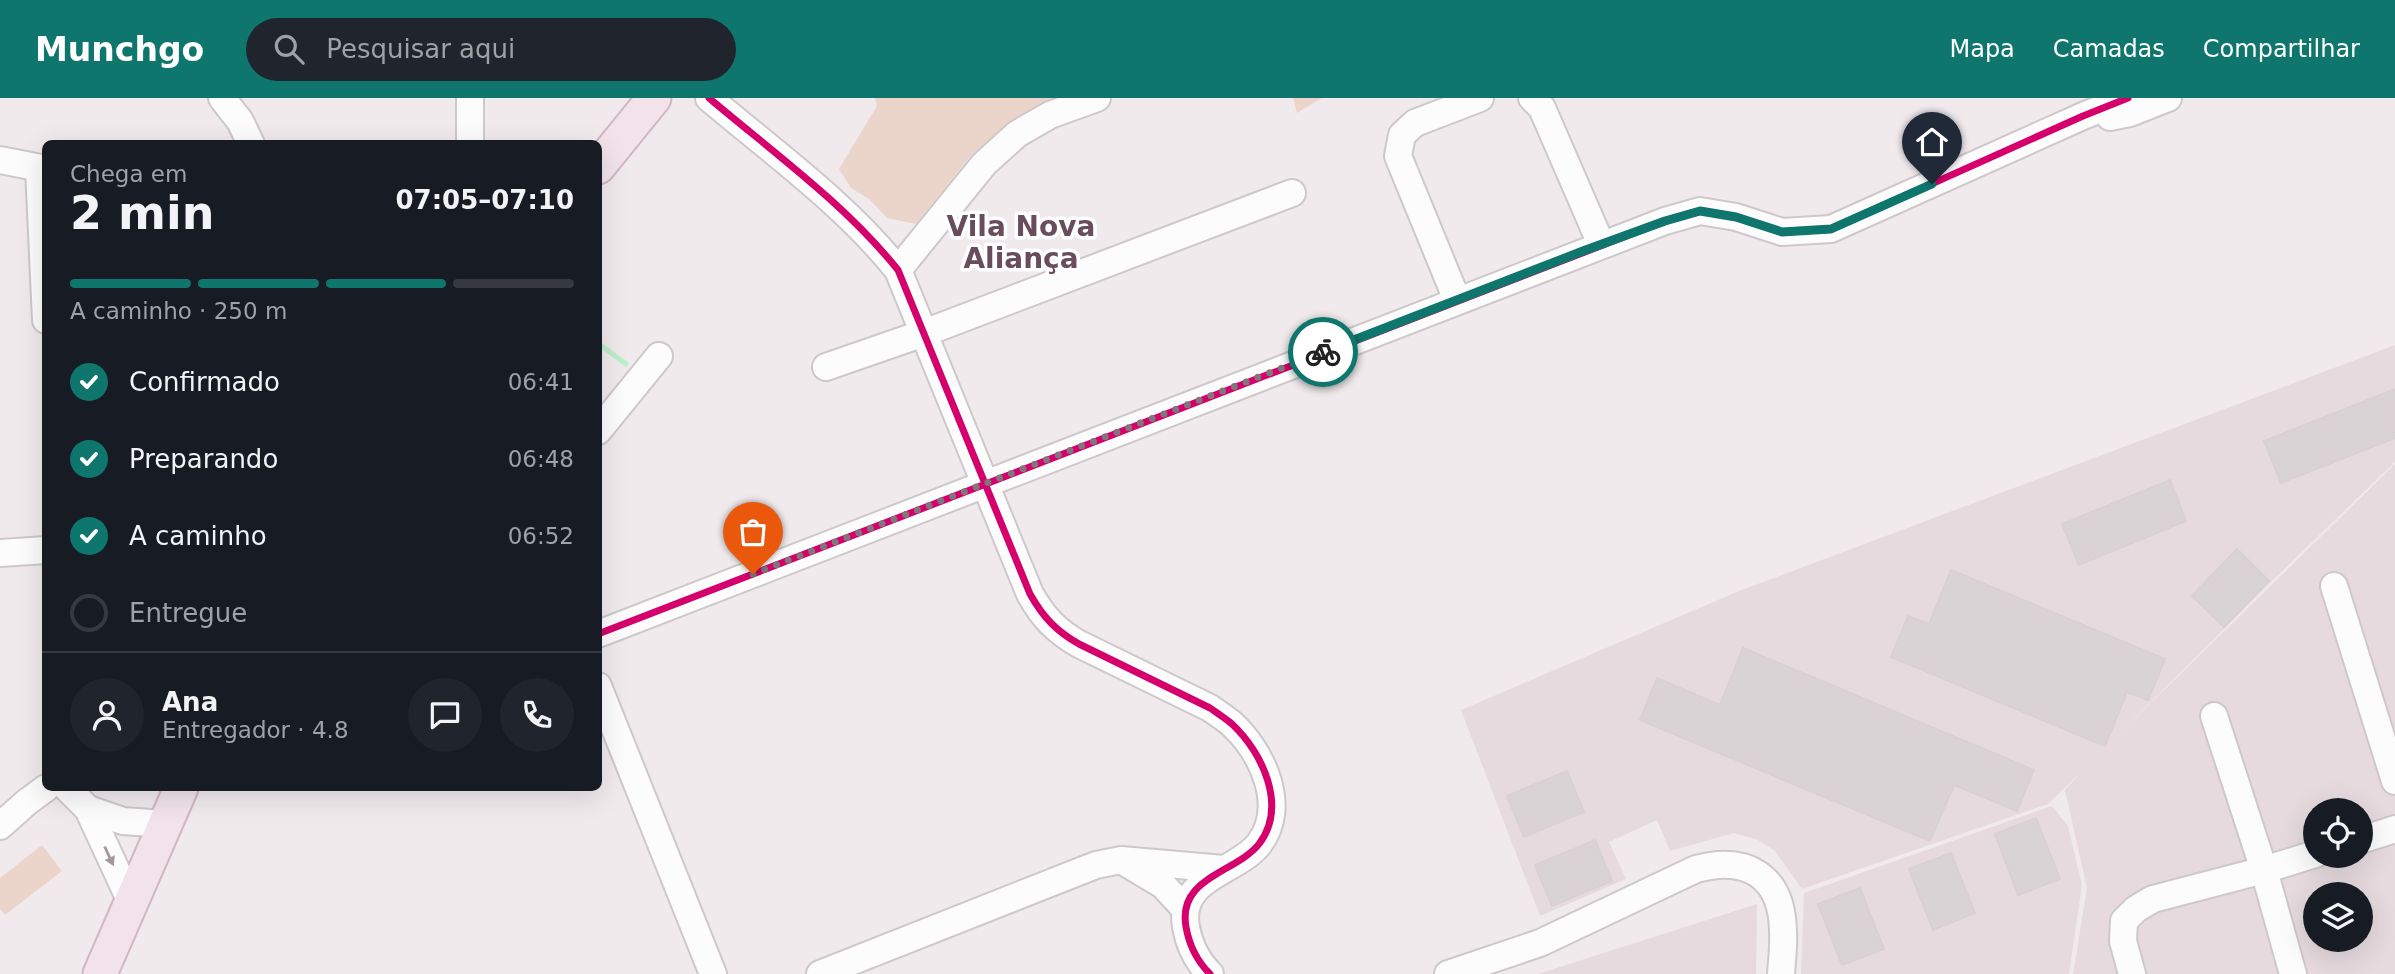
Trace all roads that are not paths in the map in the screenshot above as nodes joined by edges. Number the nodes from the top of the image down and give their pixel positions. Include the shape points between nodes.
1 (222, 98) edge
2 (470, 98) edge
3 (654, 98) edge
4 (709, 98) edge
5 (1097, 98) edge
6 (1480, 98) edge
7 (1532, 98) edge
8 (2128, 98) edge
9 (2168, 98) edge
10 (2083, 116) junction
11 (249, 140) edge
12 (470, 140) edge
13 (0, 160) edge
14 (602, 162) edge
15 (42, 168) edge
16 (1292, 193) dead end
17 (1601, 244) junction
18 (898, 270) junction
19 (1457, 300) junction
20 (924, 333) junction
21 (659, 356) dead end
22 (826, 367) dead end
23 (602, 426) edge
24 (984, 484) junction
25 (42, 550) edge
26 (0, 553) edge
27 (2334, 586) dead end
28 (602, 632) edge
29 (602, 697) edge
30 (2214, 716) dead end
31 (2395, 781) edge
32 (42, 791) edge
33 (70, 791) edge
34 (180, 791) edge
35 (88, 809) junction
36 (166, 824) junction
37 (0, 826) edge
38 (2395, 829) edge
39 (2373, 836) edge
40 (2303, 858) edge
41 (1121, 860) junction
42 (1224, 869) junction
43 (2264, 870) junction
44 (131, 902) junction
45 (1185, 909) junction
46 (850, 968) edge
47 (100, 974) edge
48 (713, 974) edge
49 (820, 974) edge
50 (1210, 974) edge
51 (1447, 974) edge
52 (1781, 974) edge
53 (2132, 974) edge
54 (2293, 974) edge

1 - 11 street
2 - 12 street
3 - 14 main road
4 - 18 street via 851,217
5 - 18 street via 1050,115 1017,134 984,164
6 - 19 street via 1415,123 1402,135 1398,156
7 - 17 street via 1542,108
8 - 10 street
9 - 10 street via 2116,117
10 - 17 street via 1831,229 1782,232 1700,211
13 - 15 street
16 - 20 street
17 - 19 street
18 - 20 street
19 - 24 street
20 - 22 street
20 - 24 street
21 - 23 street
24 - 28 street
24 - 42 street via 1043,617 1079,644 1210,708 1230,722 1252,749 1268,785 1271,818 1258,845
25 - 26 street
27 - 31 street
29 - 48 street
30 - 43 street
32 - 37 street
33 - 35 street
34 - 36 main road
35 - 36 street via 123,821
35 -> 44 street
36 - 44 main road
38 - 39 street
40 - 43 street
41 - 42 street
41 - 45 street via 1163,886
41 - 46 street via 1067,875
42 - 45 street via 1195,891
43 - 53 street via 2153,899 2136,909 2124,921 2123,941
43 - 54 street
44 - 47 main road
45 - 50 street via 1188,936
46 - 49 street
51 - 52 street via 1539,943 1713,864 1745,866 1773,887 1783,930

